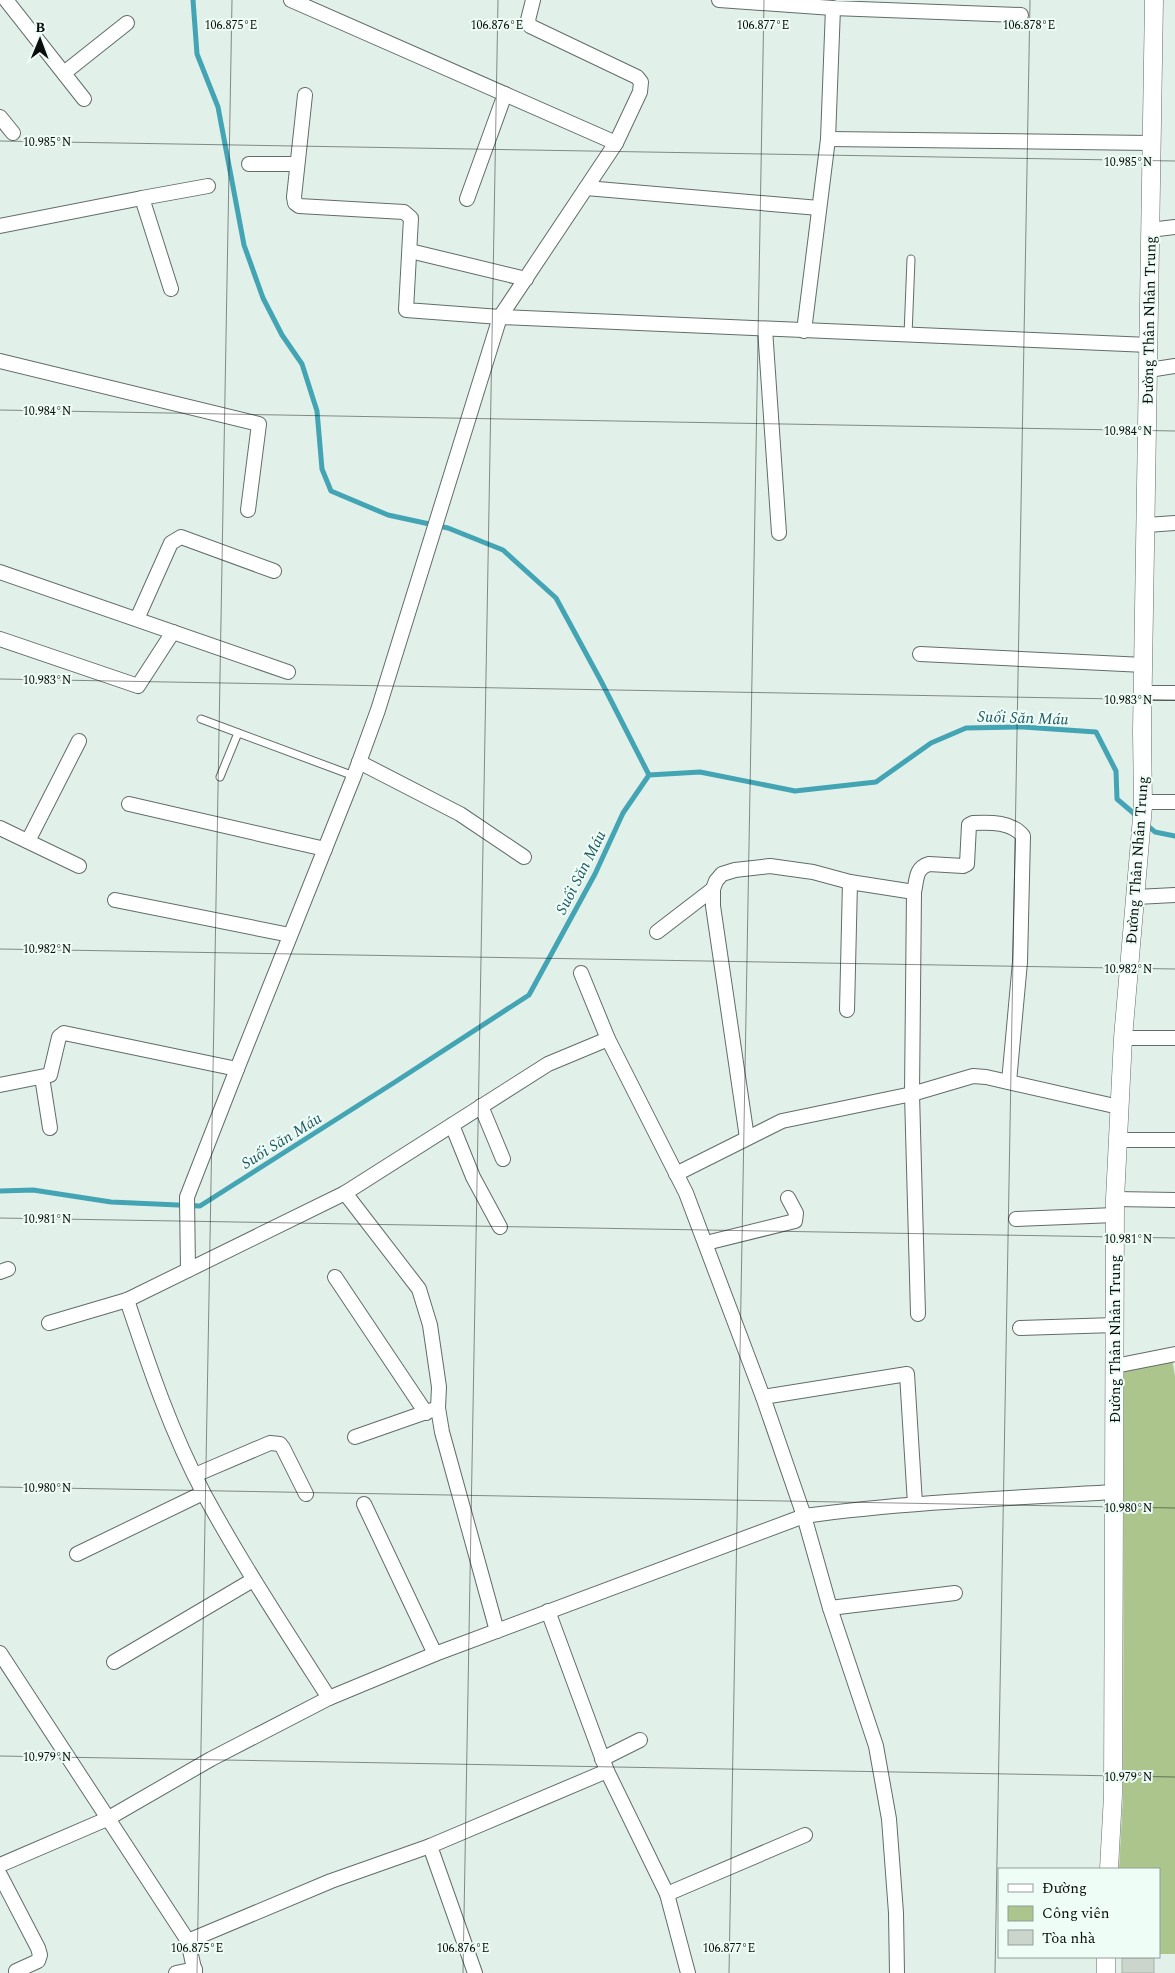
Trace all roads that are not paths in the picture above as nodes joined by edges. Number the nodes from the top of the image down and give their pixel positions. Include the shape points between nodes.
1 (6, 0) edge
2 (291, 0) edge
3 (533, 0) edge
4 (719, 0) edge
5 (1154, 0) edge
6 (834, 8) junction
7 (1021, 15) dead end
8 (127, 23) dead end
9 (64, 73) junction
10 (506, 94) junction
11 (305, 95) dead end
12 (84, 99) dead end
13 (0, 117) edge
14 (13, 133) dead end
15 (828, 139) junction
16 (616, 143) junction
17 (1151, 143) junction
18 (249, 164) dead end
19 (297, 164) junction
20 (208, 186) dead end
21 (586, 188) junction
22 (142, 198) junction
23 (467, 200) dead end
24 (819, 208) junction
25 (0, 226) edge
26 (1175, 227) edge
27 (1150, 230) junction
28 (410, 251) junction
29 (911, 259) dead end
30 (526, 278) junction
31 (171, 289) dead end
32 (500, 317) junction
33 (764, 329) junction
34 (804, 331) junction
35 (908, 335) junction
36 (1149, 345) junction
37 (0, 361) edge
38 (1175, 366) edge
39 (1149, 370) junction
40 (248, 510) dead end
41 (1175, 523) edge
42 (1147, 525) junction
43 (779, 533) dead end
44 (274, 571) dead end
45 (0, 572) edge
46 (137, 619) junction
47 (173, 632) junction
48 (0, 639) edge
49 (920, 654) dead end
50 (1144, 665) junction
51 (288, 672) dead end
52 (1143, 693) junction
53 (1175, 693) edge
54 (201, 719) dead end
55 (238, 733) junction
56 (79, 741) dead end
57 (359, 762) junction
58 (354, 776) junction
59 (220, 777) dead end
60 (1175, 802) edge
61 (129, 804) dead end
62 (1143, 804) junction
63 (0, 828) edge
64 (28, 841) junction
65 (325, 849) junction
66 (524, 857) dead end
67 (79, 866) dead end
68 (850, 882) junction
69 (713, 889) junction
70 (914, 892) junction
71 (1175, 895) edge
72 (1136, 898) junction
73 (115, 900) dead end
74 (657, 932) dead end
75 (290, 935) junction
76 (581, 973) dead end
77 (847, 1010) dead end
78 (1123, 1038) junction
79 (1175, 1038) edge
80 (608, 1039) junction
81 (236, 1069) junction
82 (42, 1077) junction
83 (1009, 1082) junction
84 (0, 1085) edge
85 (912, 1094) junction
86 (481, 1106) junction
87 (1119, 1108) junction
88 (452, 1125) junction
89 (50, 1128) dead end
90 (748, 1138) junction
91 (1118, 1140) junction
92 (1175, 1140) edge
93 (503, 1159) dead end
94 (676, 1174) junction
95 (345, 1193) junction
96 (788, 1198) dead end
97 (1175, 1200) edge
98 (1115, 1207) junction
99 (1016, 1219) dead end
100 (500, 1227) dead end
101 (706, 1244) junction
102 (188, 1270) junction
103 (335, 1277) dead end
104 (127, 1300) junction
105 (918, 1314) dead end
106 (48, 1323) dead end
107 (1115, 1325) junction
108 (1020, 1328) dead end
109 (1175, 1354) edge
110 (1115, 1366) junction
111 (763, 1397) junction
112 (432, 1410) junction
113 (355, 1437) dead end
114 (195, 1475) junction
115 (1114, 1492) junction
116 (203, 1493) junction
117 (306, 1494) dead end
118 (364, 1504) dead end
119 (914, 1504) junction
120 (804, 1516) junction
121 (77, 1554) dead end
122 (253, 1580) junction
123 (955, 1593) dead end
124 (830, 1608) junction
125 (548, 1611) junction
126 (496, 1631) junction
127 (435, 1654) junction
128 (2, 1662) edge
129 (114, 1662) dead end
130 (329, 1698) junction
131 (640, 1740) dead end
132 (604, 1765) junction
133 (107, 1819) junction
134 (805, 1835) dead end
135 (430, 1846) junction
136 (0, 1865) edge
137 (1109, 1868) edge
138 (0, 1875) edge
139 (667, 1894) junction
140 (188, 1941) junction
141 (1106, 1958) edge
142 (16, 1971) dead end
143 (195, 1971) edge
144 (176, 1973) edge
145 (475, 1973) edge
146 (688, 1973) edge
147 (897, 1973) edge
148 (1106, 1973) edge

1 - 9 street
2 - 10 street
3 - 16 street via 528,20 530,26 637,77 641,82 640,92
4 - 6 street
5 - 17 street, Đường Thân Nhân Trung
6 - 7 street
6 - 15 street
8 - 9 street
9 - 12 street
10 - 16 street
10 - 23 street
11 - 19 street
13 - 14 street
15 - 17 street
15 - 24 street
16 - 21 street
17 - 27 street, Đường Thân Nhân Trung
18 - 19 street
19 - 28 street via 295,203 300,206 404,212 411,218
20 - 22 street
21 - 24 street
21 - 30 street
22 - 25 street
22 - 31 street
24 - 34 street
26 - 27 street
27 - 36 street, Đường Thân Nhân Trung
28 - 30 street
28 - 32 street via 406,310
29 - 35 lane
30 - 32 street
32 - 33 street
32 - 57 street
33 - 34 street
33 - 43 street
34 - 35 street
35 - 36 street
36 - 39 street, Đường Thân Nhân Trung
37 - 40 street via 259,424
38 - 39 street
39 - 42 street, Đường Thân Nhân Trung
41 - 42 street
42 - 50 street, Đường Thân Nhân Trung
44 - 46 street via 182,538 175,540
45 - 46 street
46 - 47 street
47 - 48 street via 138,686
47 - 51 street
49 - 50 street
50 - 52 street, Đường Thân Nhân Trung
52 - 53 street
52 - 62 street, Đường Thân Nhân Trung
54 - 55 lane
55 - 58 lane
55 - 59 lane
56 - 64 street
57 - 58 street
57 - 66 street via 460,814
58 - 65 street
60 - 62 street
61 - 65 street
62 - 72 street, Đường Thân Nhân Trung
63 - 64 street
64 - 67 street
65 - 75 street
68 - 69 street via 770,866 722,874
68 - 70 street
68 - 77 street
69 - 74 street
69 - 90 street
70 - 83 street via 918,870 924,865 967,864 970,824 1011,826 1023,836 1020,962
70 - 85 street
71 - 72 street
72 - 78 street, Đường Thân Nhân Trung
73 - 75 street
75 - 81 street
76 - 80 street
78 - 79 street
78 - 87 street, Đường Thân Nhân Trung
80 - 86 street via 548,1064
80 - 94 street
81 - 82 street via 64,1033 57,1042 50,1075
81 - 102 street via 187,1197
82 - 84 street
82 - 89 street
83 - 85 street via 973,1076
83 - 87 street
85 - 90 street via 782,1121
85 - 105 street
86 - 88 street
86 - 93 street
87 - 91 street, Đường Thân Nhân Trung
88 - 95 street
88 - 100 street via 473,1177
90 - 94 street
91 - 92 street
91 - 98 street, Đường Thân Nhân Trung
94 - 101 street
95 - 102 street
95 - 112 street via 420,1289 430,1325 439,1388
96 - 101 street via 796,1213 795,1221
97 - 98 street
98 - 99 street
98 - 107 street, Đường Thân Nhân Trung
101 - 111 street
102 - 104 street
103 - 112 street
104 - 106 street
104 - 114 street via 162,1405
107 - 108 street
107 - 110 street, Đường Thân Nhân Trung
109 - 110 street
110 - 115 street, Đường Thân Nhân Trung
111 - 119 street via 907,1374
111 - 120 street
112 - 113 street
112 - 126 street via 442,1432
114 - 116 street
114 - 117 street via 276,1443 283,1448
115 - 119 street
115 - 137 street, Đường Thân Nhân Trung via 1113,1795
116 - 121 street
116 - 122 street
118 - 127 street
119 - 120 street
120 - 124 street
120 - 125 street
122 - 129 street
122 - 130 street
123 - 124 street
124 - 147 street via 876,1746 889,1819
125 - 126 street
125 - 132 street
126 - 127 street
127 - 130 street
128 - 133 street
130 - 133 street
131 - 132 street
132 - 135 street
132 - 139 street
133 - 136 street
133 - 140 street
134 - 139 street
135 - 140 street via 332,1881
135 - 145 street
138 - 142 street via 40,1955 38,1962
139 - 146 street
140 - 143 street
141 - 148 street
143 - 144 street

